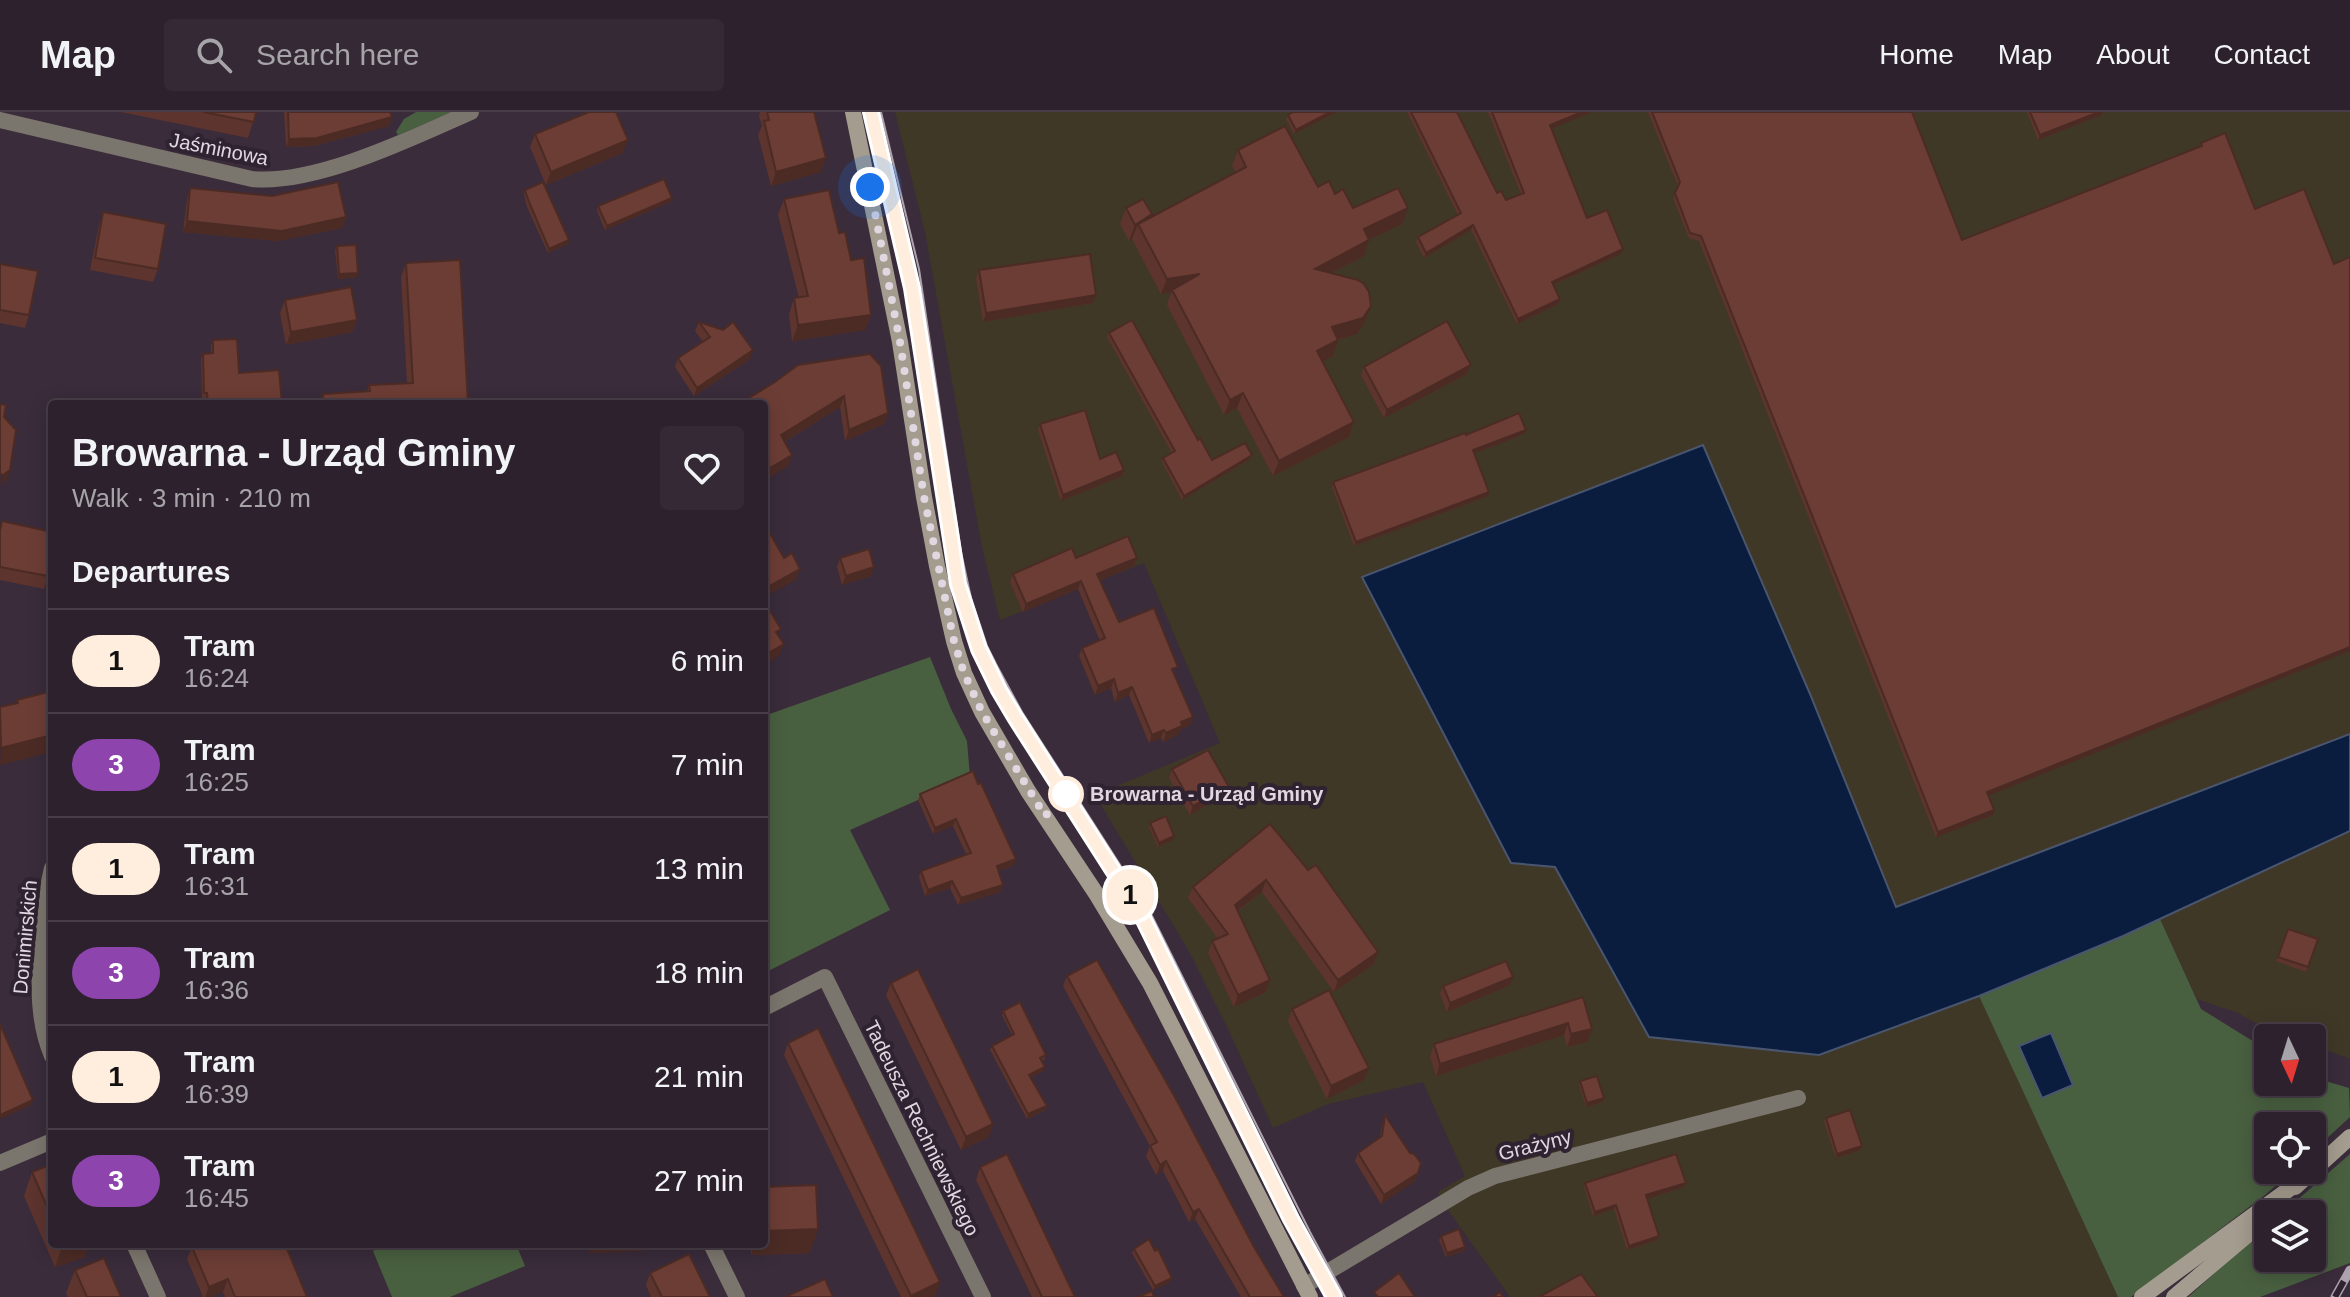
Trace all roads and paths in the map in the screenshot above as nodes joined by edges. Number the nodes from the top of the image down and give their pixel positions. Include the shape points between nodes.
1 (471, 112) edge
2 (853, 112) edge
3 (0, 120) edge
4 (48, 894) edge
5 (768, 1006) edge
6 (48, 1043) edge
7 (1798, 1098) dead end
8 (2350, 1137) edge
9 (48, 1143) edge
10 (2326, 1158) edge
11 (0, 1163) edge
12 (2296, 1184) edge
13 (2297, 1184) edge
14 (2282, 1200) edge
15 (2254, 1229) edge
16 (136, 1248) edge
17 (713, 1248) edge
18 (1307, 1292) edge
19 (158, 1297) edge
20 (737, 1297) edge
21 (983, 1297) edge
22 (2142, 1297) edge
23 (2174, 1297) edge

1 - 3 street, Jaśminowa via 345,162 270,180
2 - 18 main road via 897,327 937,566 964,673 1028,791 1150,983
4 - 6 street, Donimirskich via 39,999
5 - 21 street, Tadeusza Rechniewskiego via 825,977
7 - 18 street, Grażyny via 1495,1176
8 - 10 main road
9 - 11 street
12 - 22 main road
13 - 14 main road
15 - 23 main road
16 - 19 street
17 - 20 street

